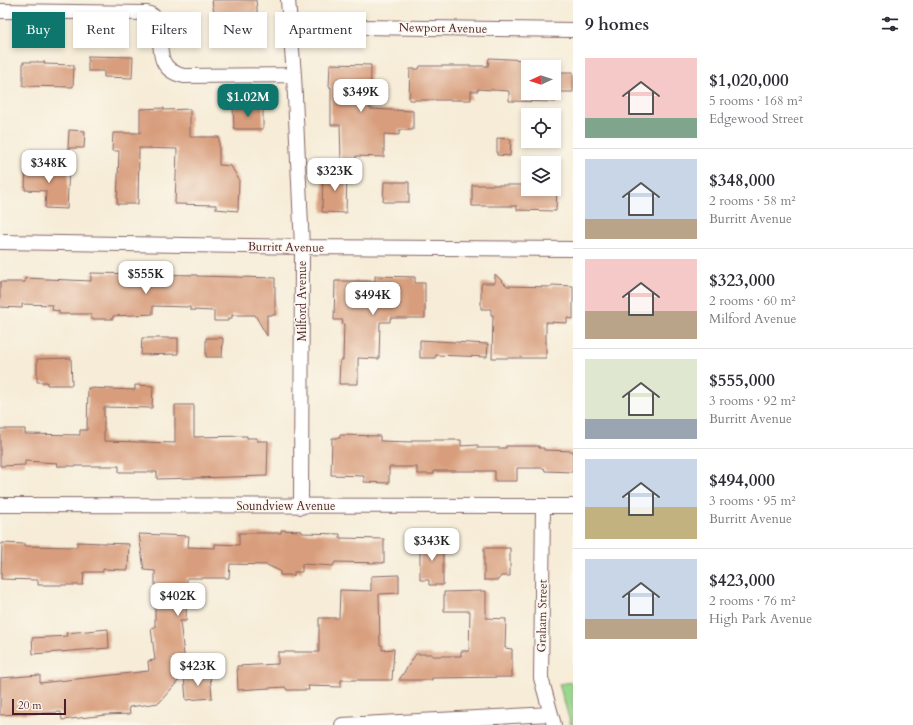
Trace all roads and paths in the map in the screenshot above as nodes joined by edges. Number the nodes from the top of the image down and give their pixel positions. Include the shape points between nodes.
1 (288, 0) edge
2 (44, 6) edge
3 (0, 11) edge
4 (289, 12) edge
5 (366, 27) edge
6 (573, 30) edge
7 (292, 48) edge
8 (294, 75) junction
9 (0, 242) edge
10 (302, 247) junction
11 (573, 249) edge
12 (0, 505) edge
13 (542, 506) junction
14 (573, 506) edge
15 (301, 507) junction
16 (552, 720) edge
17 (342, 725) edge
18 (346, 725) edge

1 - 4 street, Milford Avenue
2 - 3 street
2 - 8 street via 152,14 160,28 163,62 168,70 175,74
5 - 6 street, Newport Avenue
7 - 8 street, Milford Avenue
8 - 10 street, Milford Avenue
9 - 10 street, Burritt Avenue
10 - 11 street, Burritt Avenue
10 - 15 street, Milford Avenue
12 - 15 street, Soundview Avenue
13 - 14 street, Soundview Avenue
13 - 15 street, Soundview Avenue
13 - 16 street, Graham Street via 541,678
16 - 18 street
17 - 18 street

